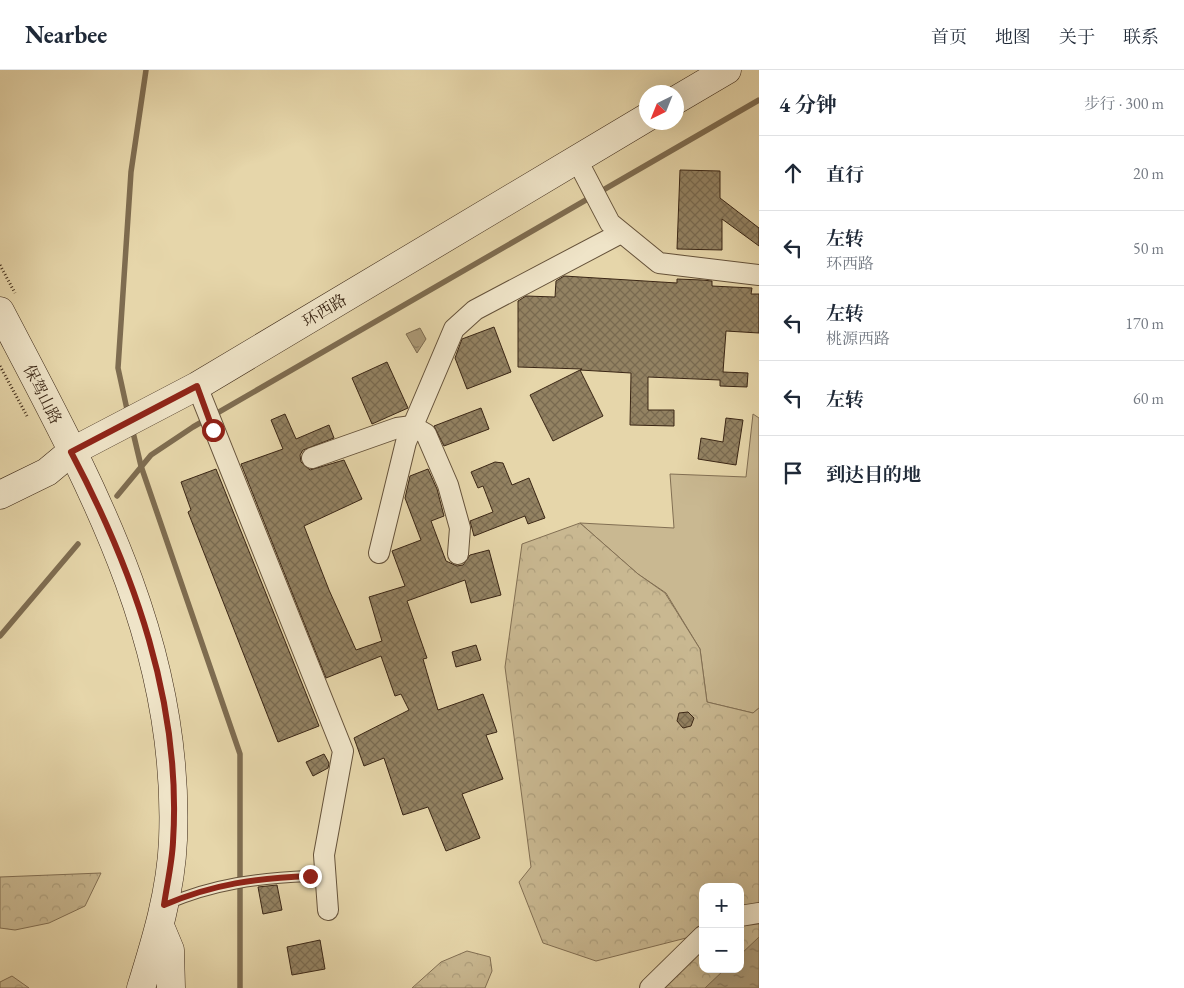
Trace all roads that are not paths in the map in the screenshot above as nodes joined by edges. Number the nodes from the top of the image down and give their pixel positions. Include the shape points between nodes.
1 (727, 70) edge
2 (684, 95) edge
3 (639, 122) edge
4 (576, 160) junction
5 (616, 228) junction
6 (755, 268) edge
7 (0, 311) edge
8 (200, 397) junction
9 (412, 426) junction
10 (71, 452) junction
11 (312, 458) dead end
12 (0, 495) edge
13 (379, 553) dead end
14 (458, 554) dead end
15 (310, 876) dead end
16 (328, 910) dead end
17 (759, 913) edge
18 (744, 915) edge
19 (162, 916) junction
20 (699, 940) edge
21 (140, 988) edge
22 (171, 988) edge
23 (650, 988) edge

1 - 2 street
3 - 4 street, 环西路
4 - 5 street
4 - 8 street, 环西路
5 - 6 street via 659,263
5 - 9 street via 475,310 454,329
7 - 10 street, 保驾山路
8 - 10 street, 环西路 via 130,421
8 - 16 street via 343,751 324,856
9 - 11 street via 397,428
9 - 13 street
9 - 14 street via 426,434 448,486 460,528
10 - 12 street, 环西路 via 47,472
10 - 19 street, 保驾山路 via 102,513 140,608 156,664 172,751 173,842
15 - 19 lane via 232,882
17 - 18 street
19 - 21 street, 保驾山路
19 - 22 street via 170,950
20 - 23 street

